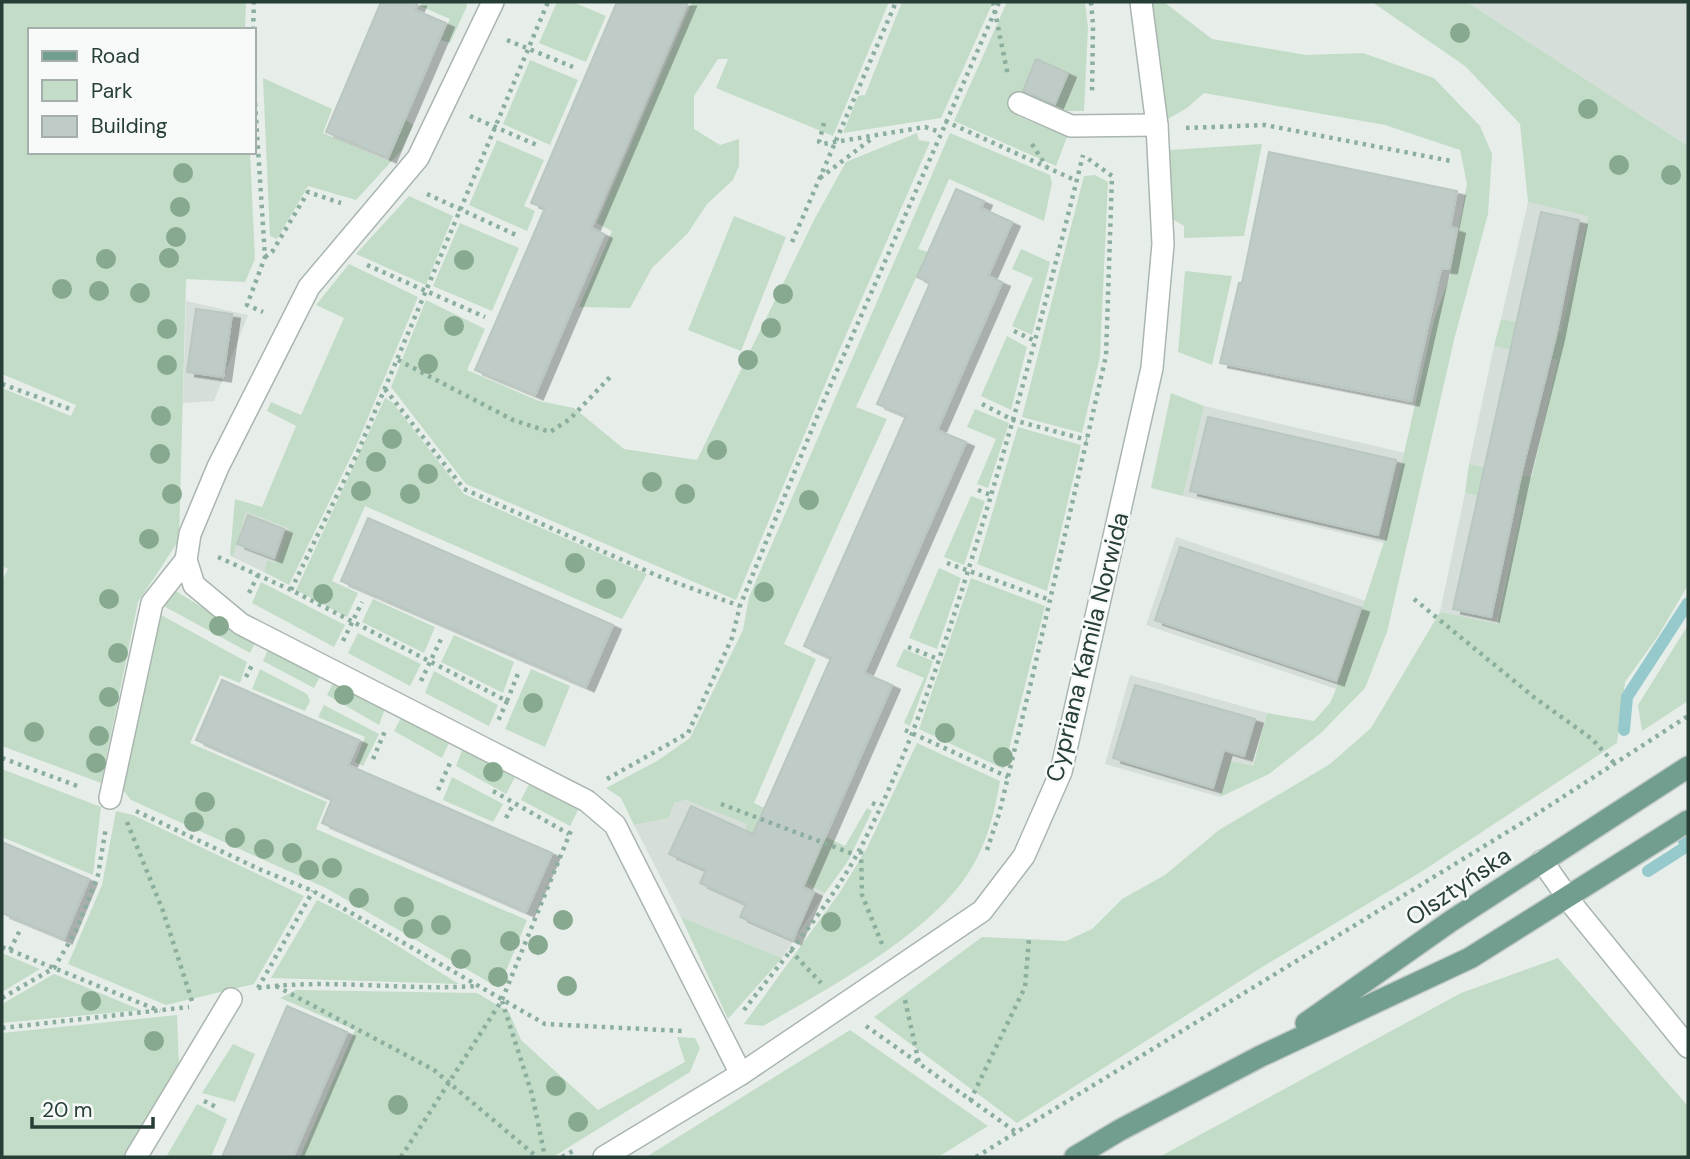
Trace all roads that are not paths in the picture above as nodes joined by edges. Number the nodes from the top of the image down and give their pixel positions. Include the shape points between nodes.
1 (493, 2) edge
2 (1141, 2) edge
3 (1019, 103) dead end
4 (1157, 125) junction
5 (186, 560) junction
6 (1688, 767) edge
7 (110, 799) road end
8 (1688, 821) edge
9 (1542, 861) junction
10 (1568, 898) junction
11 (231, 999) dead end
12 (1688, 1047) edge
13 (1261, 1055) junction
14 (741, 1074) junction
15 (135, 1157) edge
16 (604, 1157) edge
17 (1075, 1157) edge

1 - 5 street via 418,158 309,287 218,467 190,534
2 - 4 street, Cypriana Kamila Norwida
3 - 4 street via 1071,127
4 - 14 street, Cypriana Kamila Norwida via 1163,244 1152,368 1061,772 1024,856 982,911
5 - 7 street via 152,603
5 - 14 street via 194,585 241,624 587,801 615,825
6 - 9 main road, Olsztyńska
8 - 10 main road, Olsztyńska
9 - 10 street
9 - 13 main road, Olsztyńska
10 - 12 street
10 - 13 main road, Olsztyńska via 1470,958
11 - 15 street
13 - 17 main road, Olsztyńska
14 - 16 street, Cypriana Kamila Norwida

